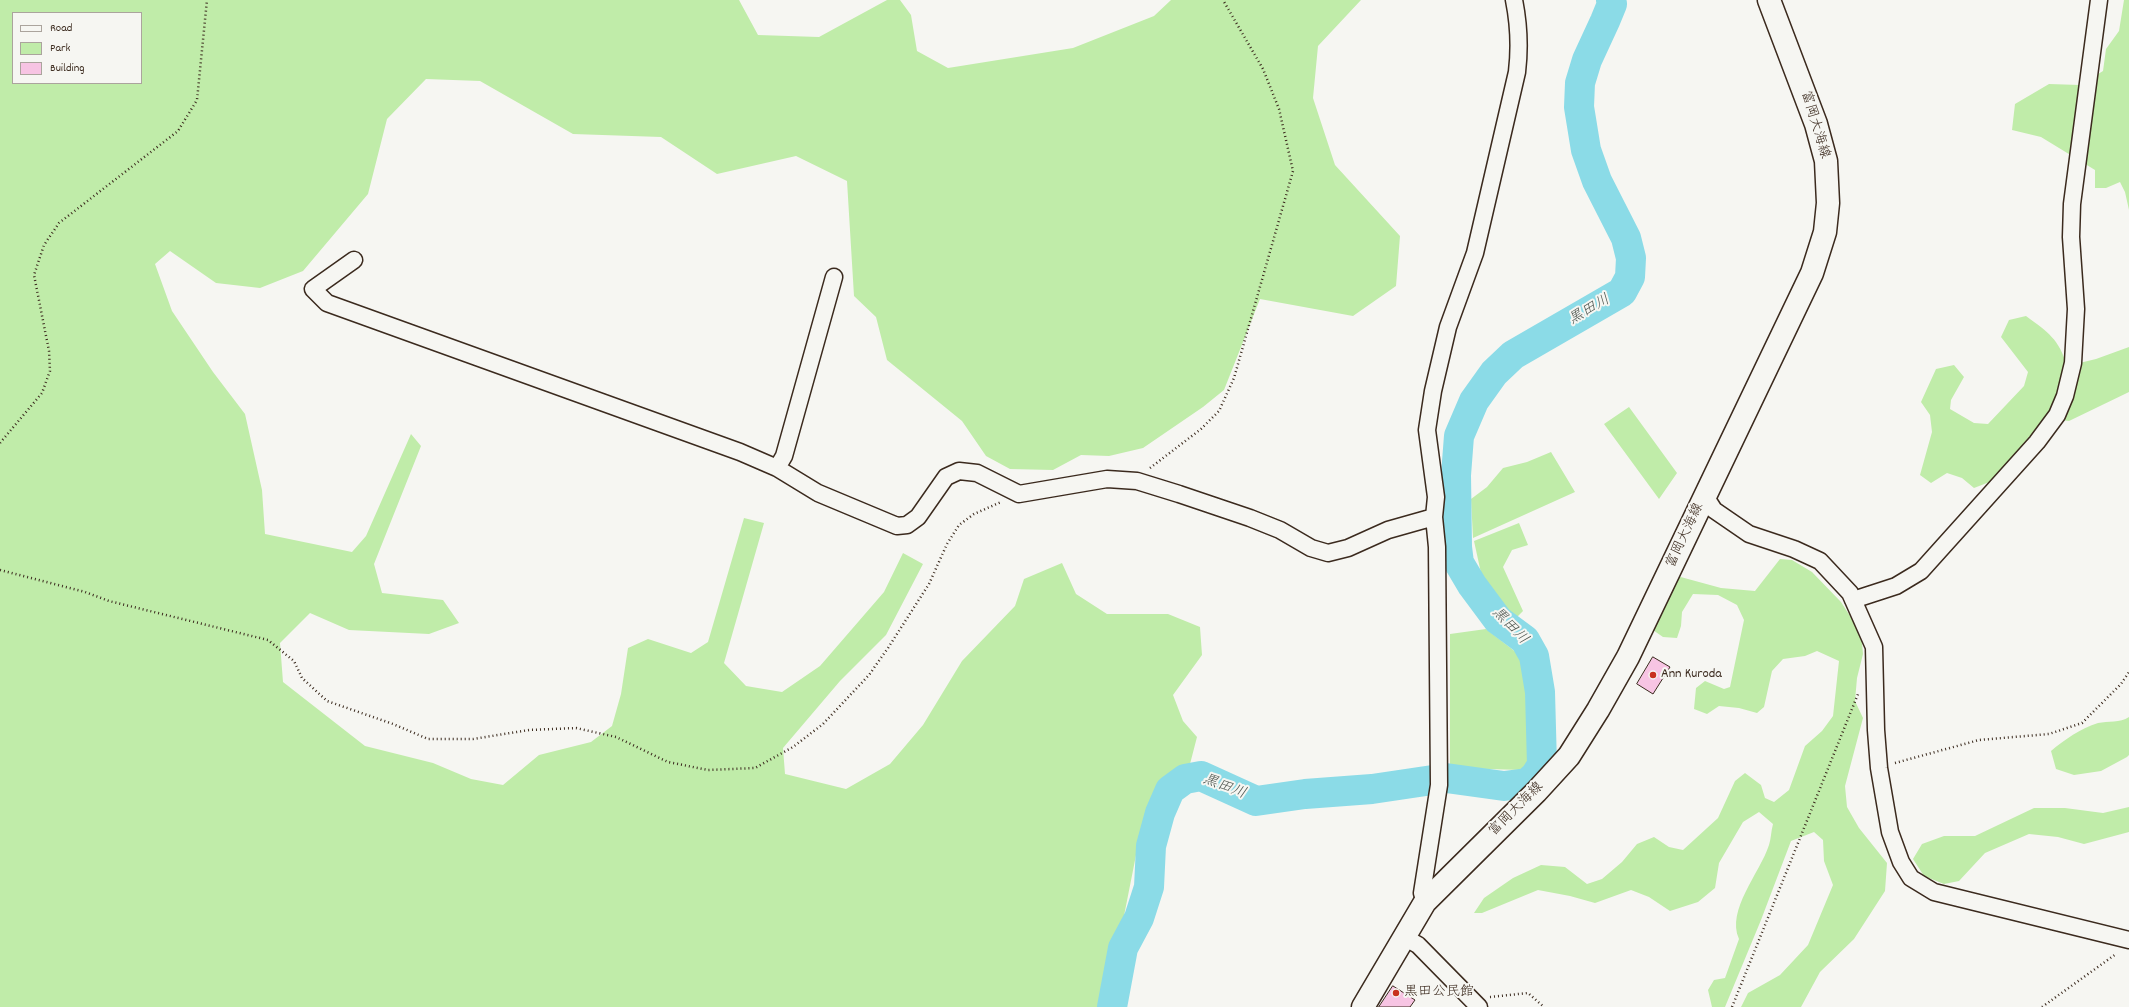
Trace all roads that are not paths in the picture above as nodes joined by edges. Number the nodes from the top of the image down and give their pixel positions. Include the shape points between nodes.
1 (1514, 0) edge
2 (1769, 0) edge
3 (2099, 0) edge
4 (354, 260) dead end
5 (834, 278) dead end
6 (777, 468) junction
7 (1705, 496) junction
8 (1434, 517) junction
9 (1853, 600) junction
10 (1425, 902) junction
11 (1404, 937) junction
12 (2129, 940) edge
13 (1474, 1003) edge
14 (1363, 1007) edge

1 - 8 street via 1519,22 1520,48 1517,72 1475,253 1448,327 1433,391 1427,430 1436,497
2 - 7 main road, 富岡大海線 via 1816,124 1826,161 1826,232 1812,273 1790,322
3 - 9 street via 2072,204 2071,237 2076,309 2073,363 2065,396 2057,415 2037,442 1921,570 1896,586
4 - 6 street via 313,289 327,303 740,452
5 - 6 street via 784,456
6 - 8 street via 818,492 897,526 907,526 918,517 946,477 959,471 977,473 1019,494 1107,479 1137,481 1250,518 1280,530 1311,548 1328,552 1348,548 1388,530
7 - 9 street via 1714,510 1749,534 1820,561 1850,593
7 - 10 main road, 富岡大海線 via 1628,657 1569,756
8 - 10 street via 1437,555 1439,778 1422,893
9 - 12 street via 1874,647 1879,768 1890,832 1901,862 1911,878 1934,892
10 - 11 main road, 富岡大海線
11 - 13 street via 1418,945
11 - 14 main road, 富岡大海線

